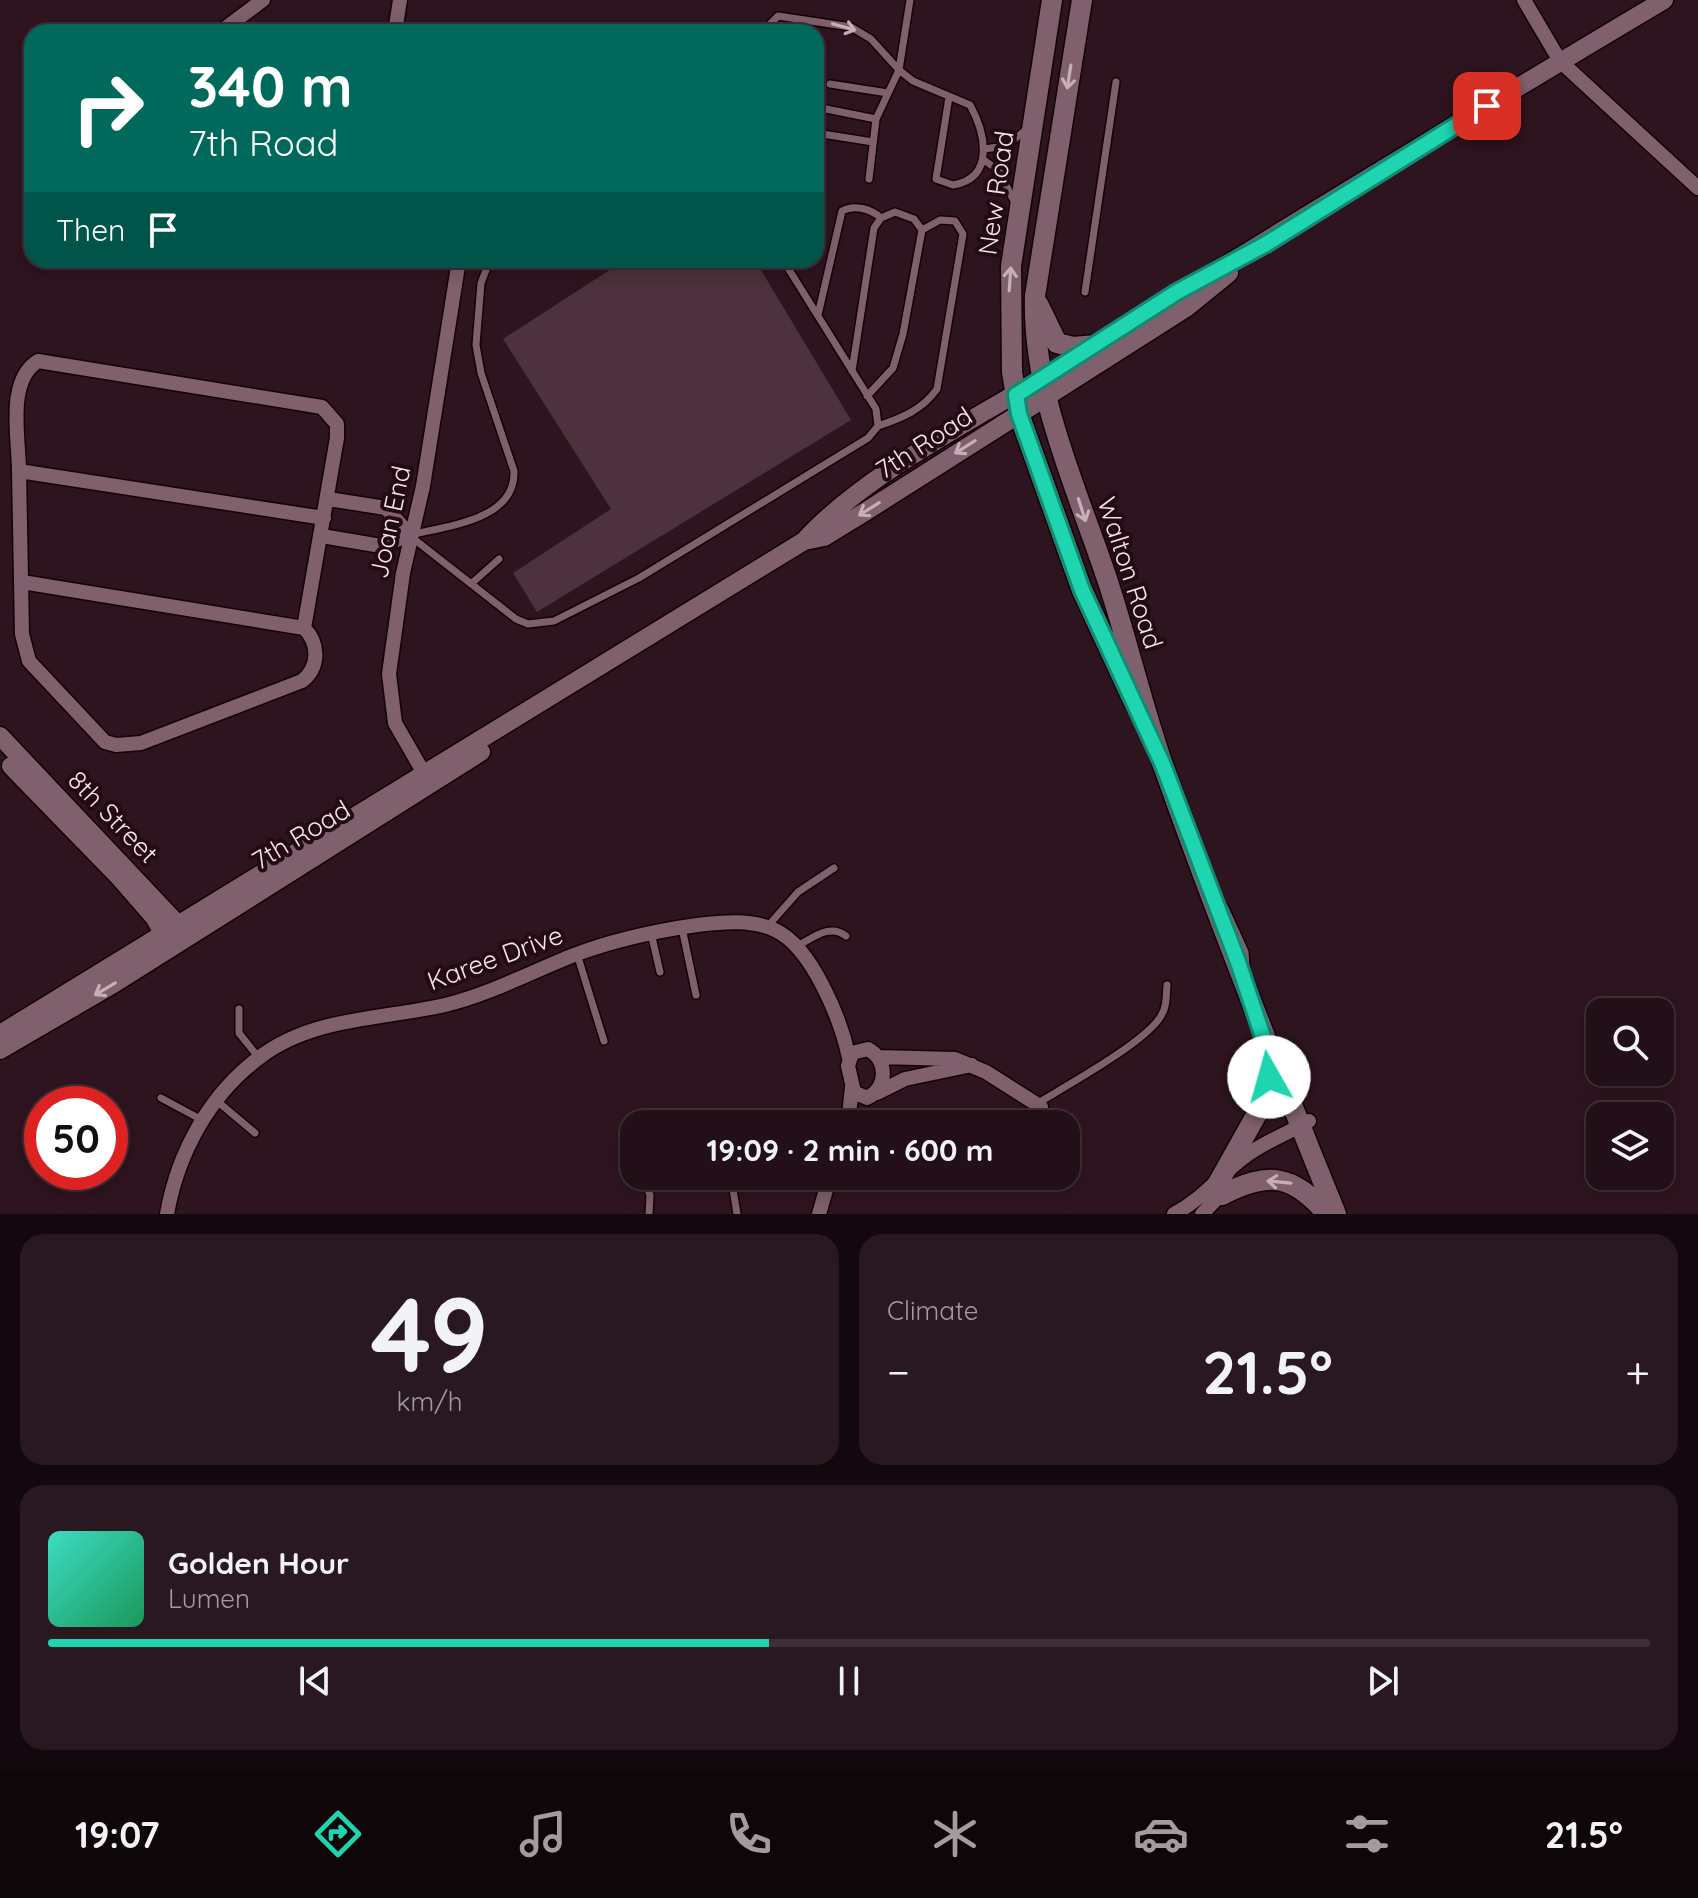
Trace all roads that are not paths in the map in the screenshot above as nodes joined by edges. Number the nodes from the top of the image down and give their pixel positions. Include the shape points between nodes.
1 (263, 0) edge
2 (400, 0) edge
3 (910, 0) edge
4 (1052, 0) edge
5 (1524, 0) edge
6 (1664, 0) edge
7 (1075, 1) edge
8 (231, 24) edge
9 (396, 24) edge
10 (771, 24) edge
11 (1560, 61) junction
12 (899, 70) junction
13 (1116, 82) dead end
14 (830, 84) dead end
15 (888, 93) junction
16 (949, 97) junction
17 (824, 109) edge
18 (876, 119) junction
19 (1032, 126) junction
20 (824, 134) edge
21 (873, 142) junction
22 (984, 149) junction
23 (984, 160) junction
24 (869, 179) dead end
25 (1698, 188) edge
26 (1018, 215) junction
27 (881, 218) junction
28 (922, 230) junction
29 (1266, 244) junction
30 (458, 268) edge
31 (487, 268) edge
32 (788, 268) edge
33 (1085, 292) dead end
34 (1035, 296) junction
35 (818, 315) junction
36 (1096, 345) junction
37 (852, 371) junction
38 (1043, 388) junction
39 (867, 396) junction
40 (1017, 404) junction
41 (878, 426) junction
42 (19, 471) junction
43 (328, 499) junction
44 (324, 518) junction
45 (410, 535) junction
46 (322, 536) junction
47 (499, 559) dead end
48 (22, 582) junction
49 (471, 584) junction
50 (304, 628) junction
51 (0, 736) edge
52 (0, 753) edge
53 (1163, 765) junction
54 (428, 780) junction
55 (834, 868) dead end
56 (767, 927) junction
57 (682, 928) junction
58 (651, 933) junction
59 (175, 934) junction
60 (846, 936) dead end
61 (796, 947) junction
62 (577, 954) junction
63 (1242, 969) junction
64 (660, 972) dead end
65 (1167, 985) dead end
66 (696, 995) dead end
67 (239, 1009) dead end
68 (840, 1022) junction
69 (0, 1034) edge
70 (604, 1041) dead end
71 (862, 1049) junction
72 (0, 1050) edge
73 (1268, 1052) junction
74 (878, 1057) junction
75 (259, 1058) junction
76 (849, 1058) junction
77 (917, 1059) junction
78 (972, 1065) junction
79 (919, 1076) junction
80 (852, 1087) junction
81 (872, 1096) junction
82 (161, 1098) dead end
83 (215, 1100) junction
84 (1038, 1105) joint
85 (851, 1110) edge
86 (861, 1110) edge
87 (202, 1120) junction
88 (1306, 1126) junction
89 (255, 1133) dead end
90 (648, 1190) edge
91 (733, 1190) edge
92 (826, 1190) edge
93 (1219, 1190) junction
94 (1202, 1209) edge
95 (167, 1214) edge
96 (649, 1214) edge
97 (737, 1214) edge
98 (819, 1214) edge
99 (1174, 1214) edge
100 (1327, 1214) edge
101 (1336, 1214) edge
102 (1349, 1214) edge

1 - 8 street
2 - 9 street
3 - 12 lane
4 - 19 main road, New Road
5 - 11 street
6 - 11 street, 7th Road
7 -> 34 main road, New Road
10 -> 12 lane via 778,16 790,16 851,27 871,39
11 - 25 street
11 - 29 street, 7th Road
12 - 15 lane
12 - 16 lane
13 - 33 lane
14 - 15 lane
15 - 18 lane
16 - 22 lane via 970,105
16 - 23 lane via 936,179 961,184
17 - 18 lane
18 - 21 lane
19 - 22 lane via 1006,146
19 - 26 main road, New Road
20 - 21 lane
21 - 24 lane
22 - 23 lane
23 - 26 lane via 999,171
40 -> 26 main road, New Road via 1009,304
27 - 28 lane via 895,212 914,219
27 - 35 lane via 860,208 842,211
27 - 37 lane via 874,228
28 - 39 lane via 893,368
28 - 41 lane via 940,220 955,221 963,234 937,389 906,417
29 - 36 street, 7th Road via 1177,292
29 - 38 street, 7th Road via 1186,308
30 - 45 street, Joan End via 423,486
31 - 45 lane via 476,345 514,471 510,498 470,520
32 - 35 lane
34 - 36 main road via 1057,343
34 - 38 main road, New Road via 1033,337
35 - 37 lane
36 - 38 street, 7th Road
37 - 39 lane
38 - 40 street, 7th Road
38 -> 53 main road, Walton Road
39 - 41 lane
40 - 53 main road, Walton Road via 1082,590
40 - 54 street, 7th Road via 847,523 824,537 804,541 586,672
41 - 49 lane via 868,438 639,578 554,621 528,624 516,619
42 - 43 street via 22,374 38,361 50,361 322,407 337,424
42 - 44 street
42 - 48 street
43 - 44 street
43 - 45 street via 386,508
44 - 46 street
45 - 46 street via 381,546
45 - 49 lane
45 - 54 street, Joan End via 389,690 395,723
46 - 50 street
47 - 49 lane
48 - 50 street
48 - 50 street via 22,634 29,661 97,735 116,745 141,743 302,681 316,662
51 - 59 street, 8th Street
52 - 59 street, 8th Street
53 - 63 main road, Walton Road
54 - 59 street, 7th Road
55 - 56 lane via 798,892
56 - 57 street, Karee Drive via 734,923
56 - 61 street, Karee Drive
57 - 58 street, Karee Drive
57 - 66 lane
58 - 62 street, Karee Drive
58 - 64 lane
59 - 69 street, 7th Road
59 -> 72 street, 7th Road
60 - 61 lane via 828,931
61 - 68 street, Karee Drive
62 - 70 lane
62 - 75 street, Karee Drive via 468,998 300,1035
63 - 73 main road, Walton Road
63 - 88 main road, Walton Road
65 - 84 lane via 1165,1010 1154,1026
67 - 75 lane via 239,1033
68 - 71 street, Karee Drive
68 - 76 street, Karee Drive
71 - 74 street
71 - 76 street
73 - 88 main road, Walton Road
73 - 93 main road via 1263,1103
74 - 77 street
74 - 81 street via 883,1078
75 - 83 street, Karee Drive
76 - 80 street
77 - 78 street via 955,1059
77 - 79 street
78 - 79 street
78 - 84 street
79 - 81 street
80 - 81 street via 857,1095
80 - 85 street
81 - 86 street
82 - 87 lane
83 - 87 street, Karee Drive
83 - 89 lane
87 - 95 street, Karee Drive
88 - 93 street via 1258,1147 1232,1167
88 - 101 main road, Walton Road
88 - 102 main road, Walton Road
90 - 96 lane
91 - 97 lane
92 - 98 street
93 - 94 street
100 -> 93 main road via 1305,1189 1284,1180
94 - 99 street

